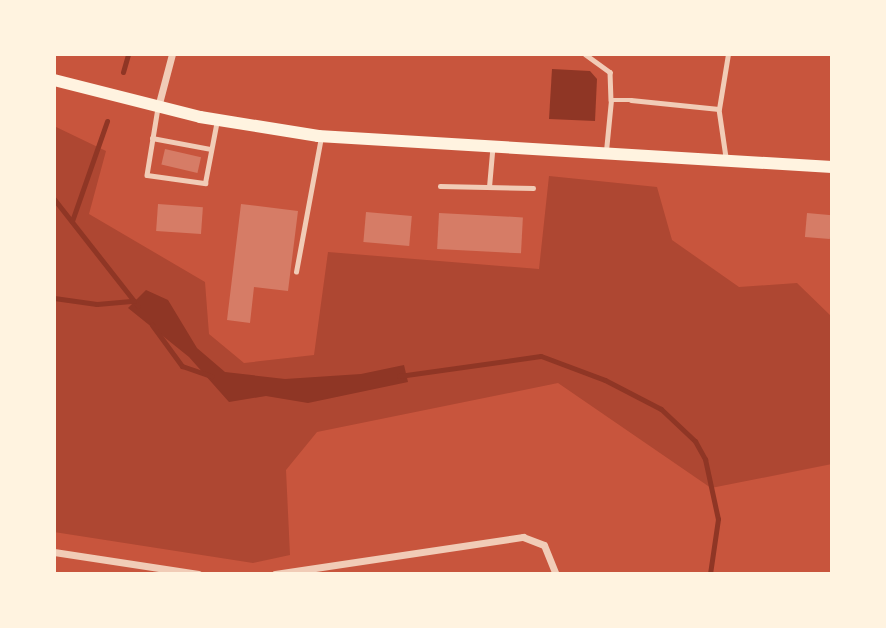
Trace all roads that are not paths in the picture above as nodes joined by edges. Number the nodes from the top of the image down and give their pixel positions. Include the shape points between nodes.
1 (172, 54) edge
2 (585, 54) edge
3 (728, 54) edge
4 (54, 80) edge
5 (611, 100) junction
6 (158, 108) junction
7 (719, 109) junction
8 (217, 120) junction
9 (321, 136) junction
10 (152, 138) junction
11 (492, 148) junction
12 (211, 149) junction
13 (606, 155) junction
14 (727, 162) junction
15 (832, 167) edge
16 (440, 186) dead end
17 (489, 187) junction
18 (533, 188) dead end
19 (296, 272) dead end
20 (54, 552) edge
21 (198, 574) edge
22 (275, 574) edge
23 (555, 574) edge

1 - 6 street
2 - 5 lane via 610,72
3 - 7 lane
4 - 6 main road
5 - 7 lane
5 - 13 lane
6 - 8 main road
6 - 10 lane
7 - 14 lane
8 - 9 main road
8 - 12 lane
9 - 11 main road
9 - 19 lane
10 - 12 lane
10 - 12 lane via 147,175 205,183
11 - 13 main road
11 - 17 lane
13 - 14 main road
14 - 15 main road
16 - 17 lane
17 - 18 lane
20 - 21 street
22 - 23 street via 511,537 531,538 544,545

